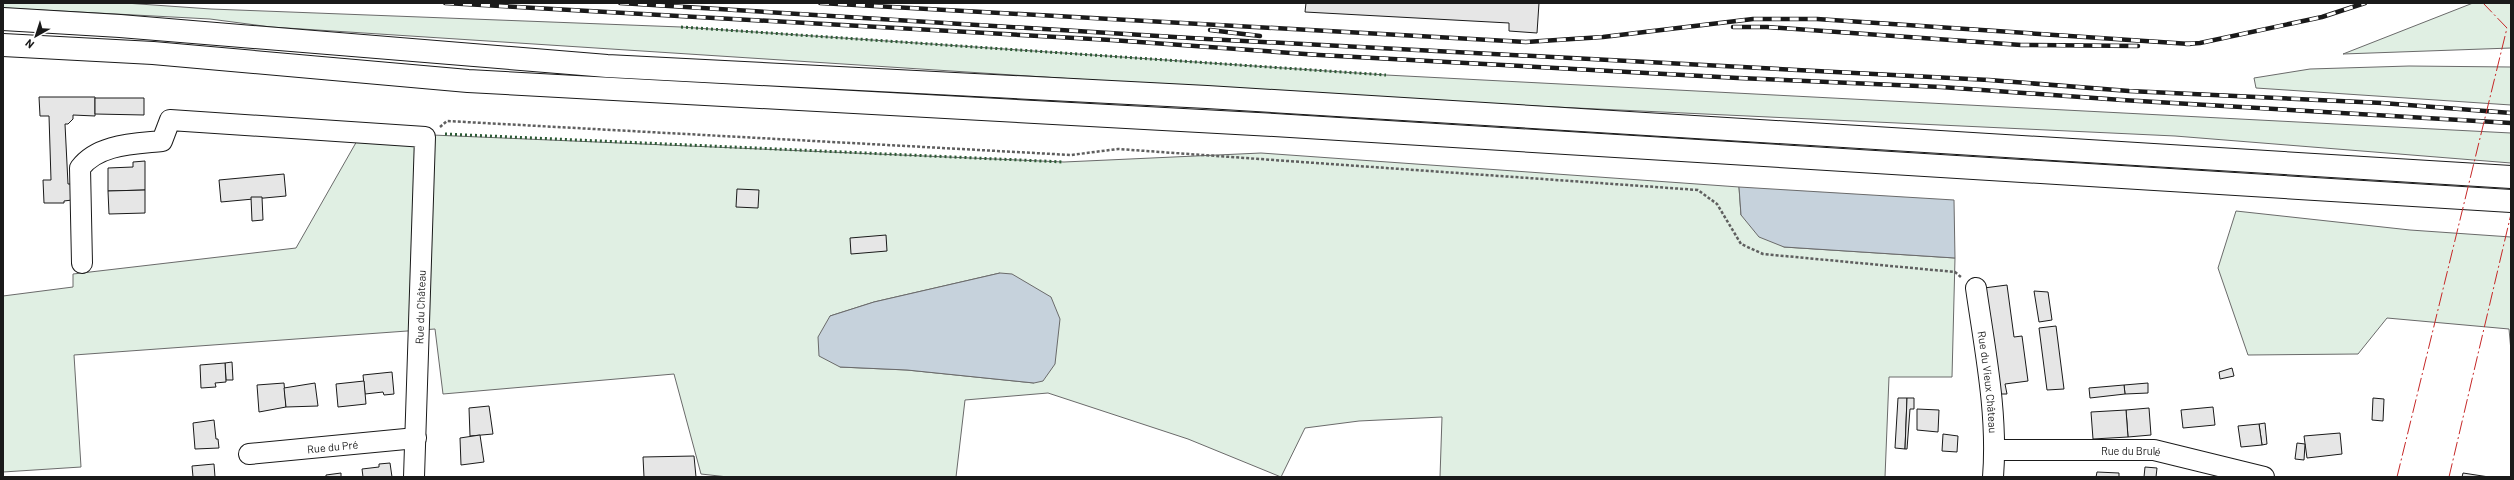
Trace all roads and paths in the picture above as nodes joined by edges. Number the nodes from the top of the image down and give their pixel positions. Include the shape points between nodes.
1 (3, 19) edge
2 (3, 45) edge
3 (425, 137) junction
4 (2511, 177) edge
5 (2511, 201) edge
6 (82, 264) dead end
7 (1976, 288) joint
8 (416, 438) junction
9 (1996, 450) junction
10 (249, 454) dead end
11 (414, 477) edge
12 (1993, 477) edge
13 (2264, 477) edge

1 - 4 highway via 120,26 607,66 1199,96
2 - 5 highway via 153,53 468,81 1274,125
3 - 6 street via 170,120 162,141 119,146 88,157 80,168
3 - 7 path via 447,122 1071,155 1118,149 1698,190 1717,204 1741,244 1763,254 1955,272
3 - 8 street, Rue du Château
7 - 9 street, Rue du Vieux Château via 1993,406
8 - 10 street, Rue du Pré
8 - 11 street, Rue du Château
9 - 12 street, Rue du Vieux Château
9 - 13 street, Rue du Brulé via 2154,450

